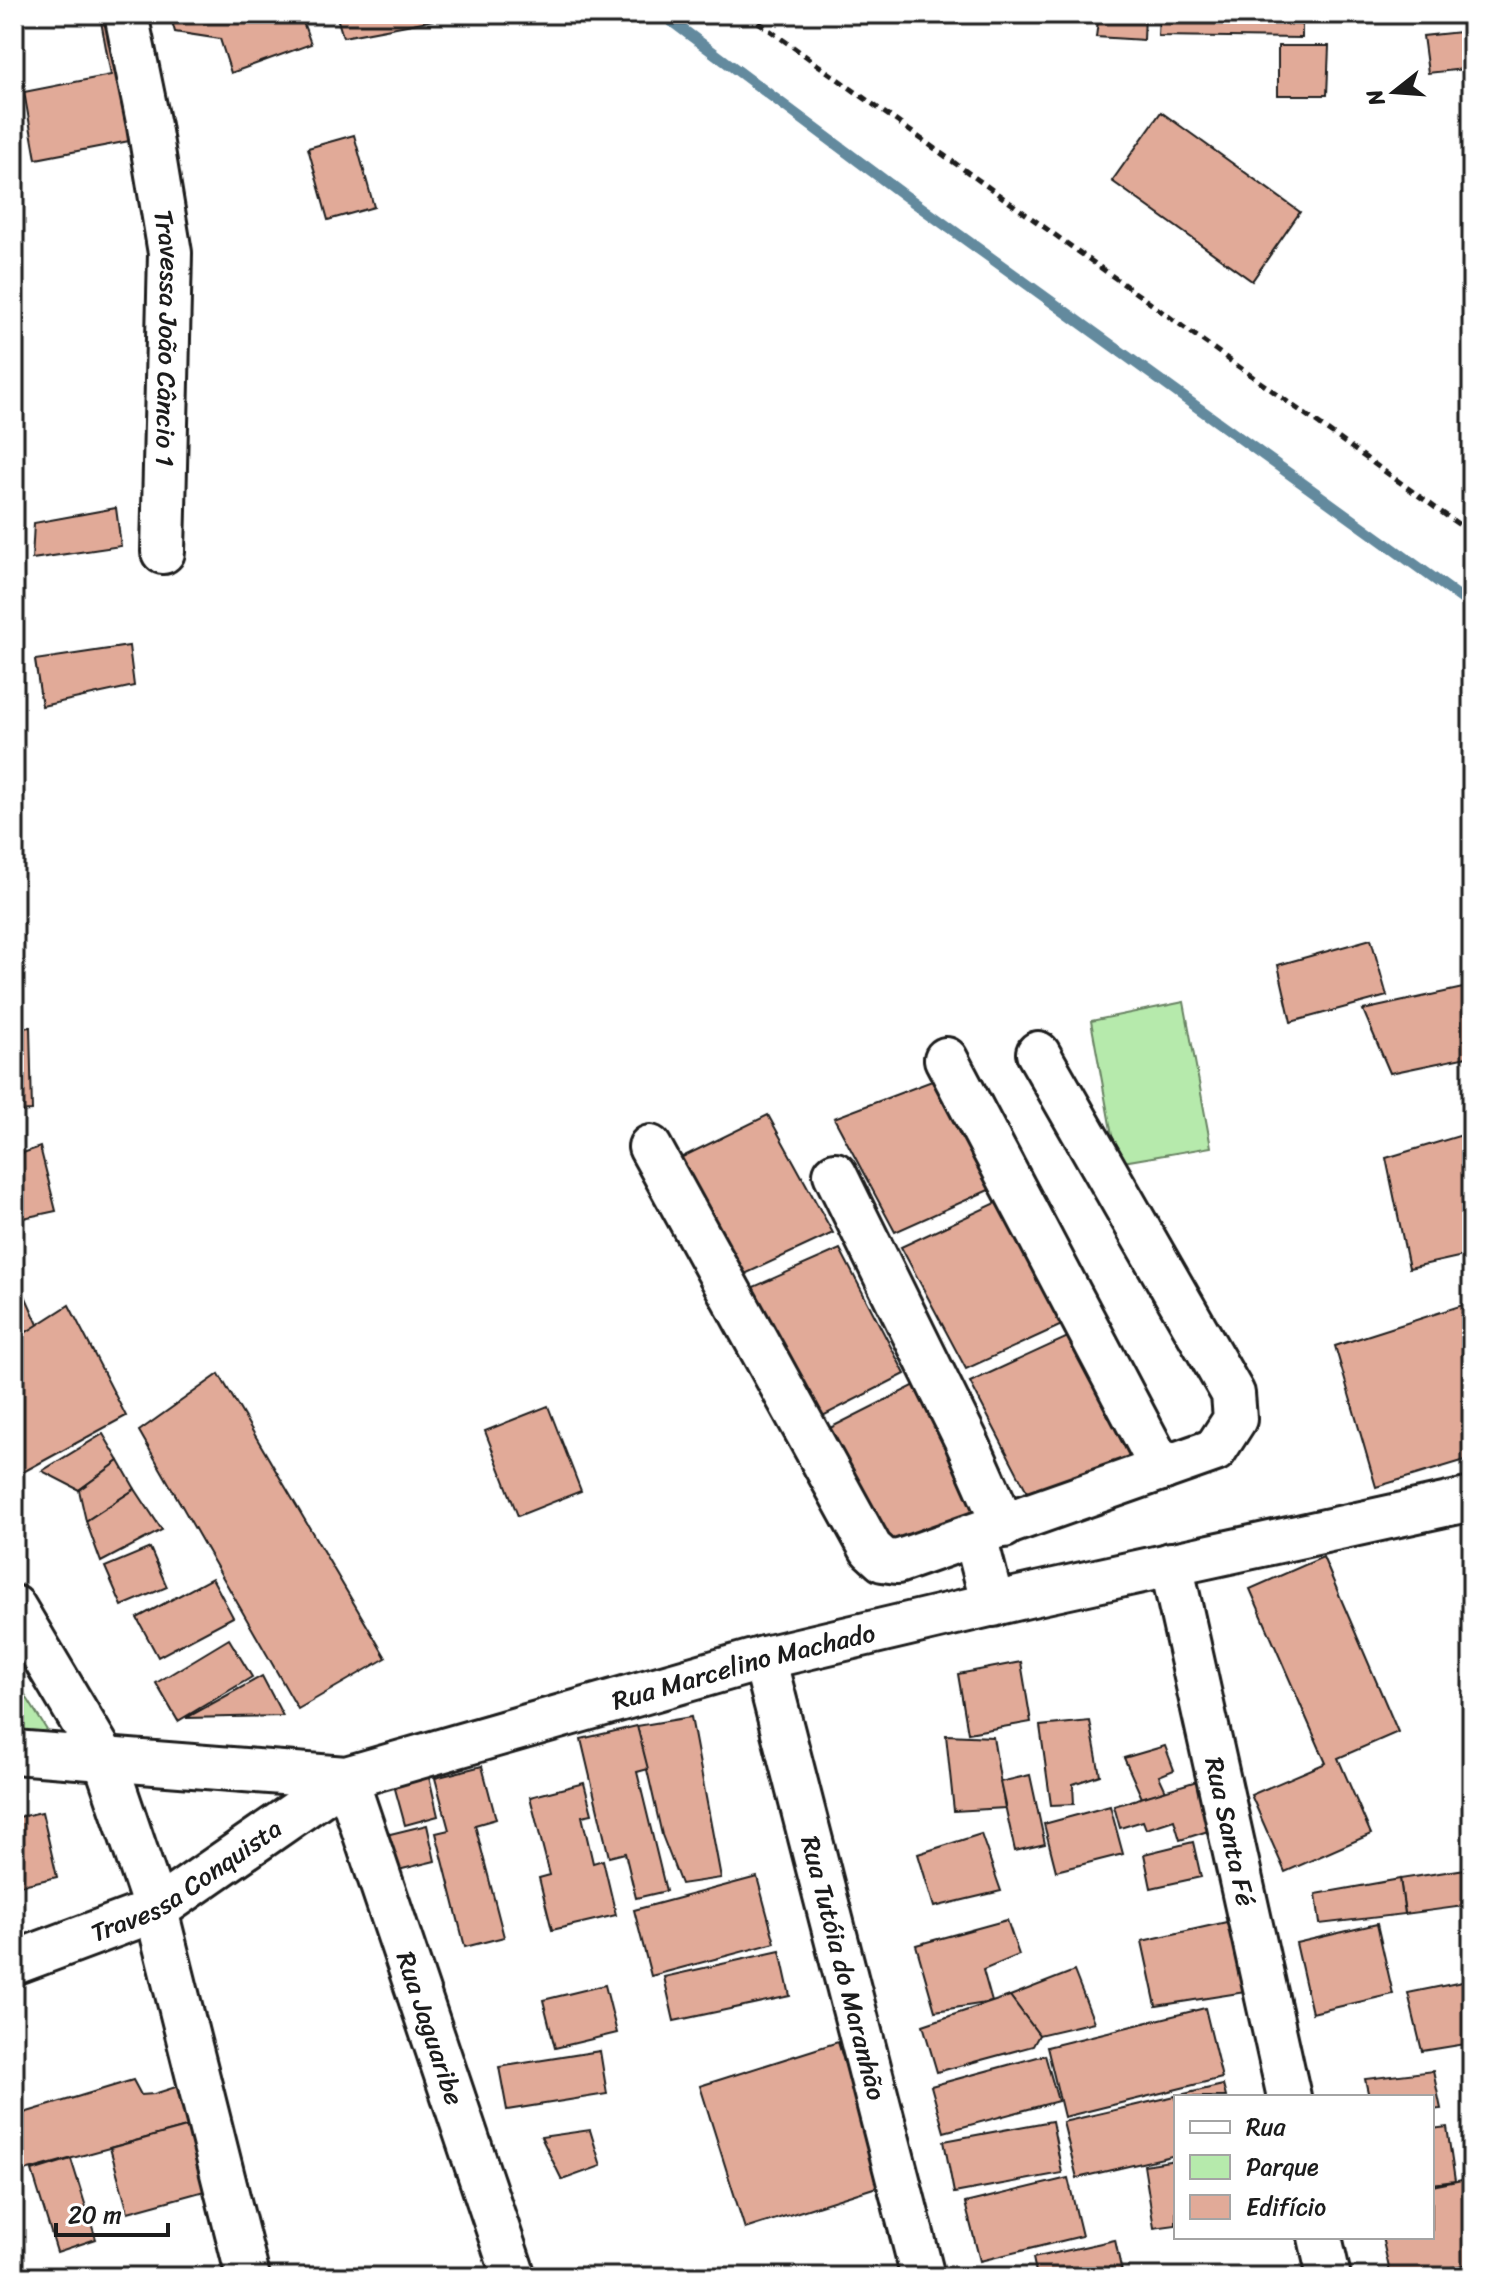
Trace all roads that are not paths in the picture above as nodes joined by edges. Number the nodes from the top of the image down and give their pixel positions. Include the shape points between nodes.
1 (126, 14) edge
2 (163, 552) dead end
3 (1038, 1053) dead end
4 (946, 1059) dead end
5 (650, 1147) dead end
6 (835, 1174) dead end
7 (1162, 1469) junction
8 (1472, 1499) edge
9 (990, 1531) junction
10 (920, 1555) junction
11 (1171, 1564) junction
12 (993, 1605) junction
13 (14, 1607) edge
14 (938, 1618) junction
15 (764, 1658) junction
16 (14, 1752) edge
17 (105, 1760) junction
18 (346, 1778) junction
19 (156, 1910) junction
20 (14, 1963) edge
21 (1289, 2095) edge
22 (1320, 2239) edge
23 (248, 2277) edge
24 (514, 2277) edge
25 (923, 2277) edge
26 (1329, 2277) edge

1 - 2 street, Travessa João Câncio 1 via 170,253
3 - 7 street via 1233,1394 1235,1419 1215,1450
4 - 7 street
5 - 10 street via 871,1549 883,1560 897,1562
6 - 9 street via 966,1440
7 - 9 street
8 - 11 street, Rua Marcelino Machado
9 - 10 street
9 - 12 street
10 - 14 street
11 - 12 street, Rua Marcelino Machado
11 - 21 street, Rua Santa Fé
12 - 14 street, Rua Marcelino Machado
13 - 17 street
14 - 15 street, Rua Marcelino Machado
15 - 18 street, Rua Marcelino Machado
15 - 25 street, Rua Tutóia do Maranhão
16 - 17 street, Rua Marcelino Machado
17 - 18 street, Rua Marcelino Machado
17 - 19 street
18 - 19 street, Travessa Conquista
18 - 24 street, Rua Jaguaribe
19 - 20 street, Travessa Conquista
19 - 23 street
22 - 26 street

